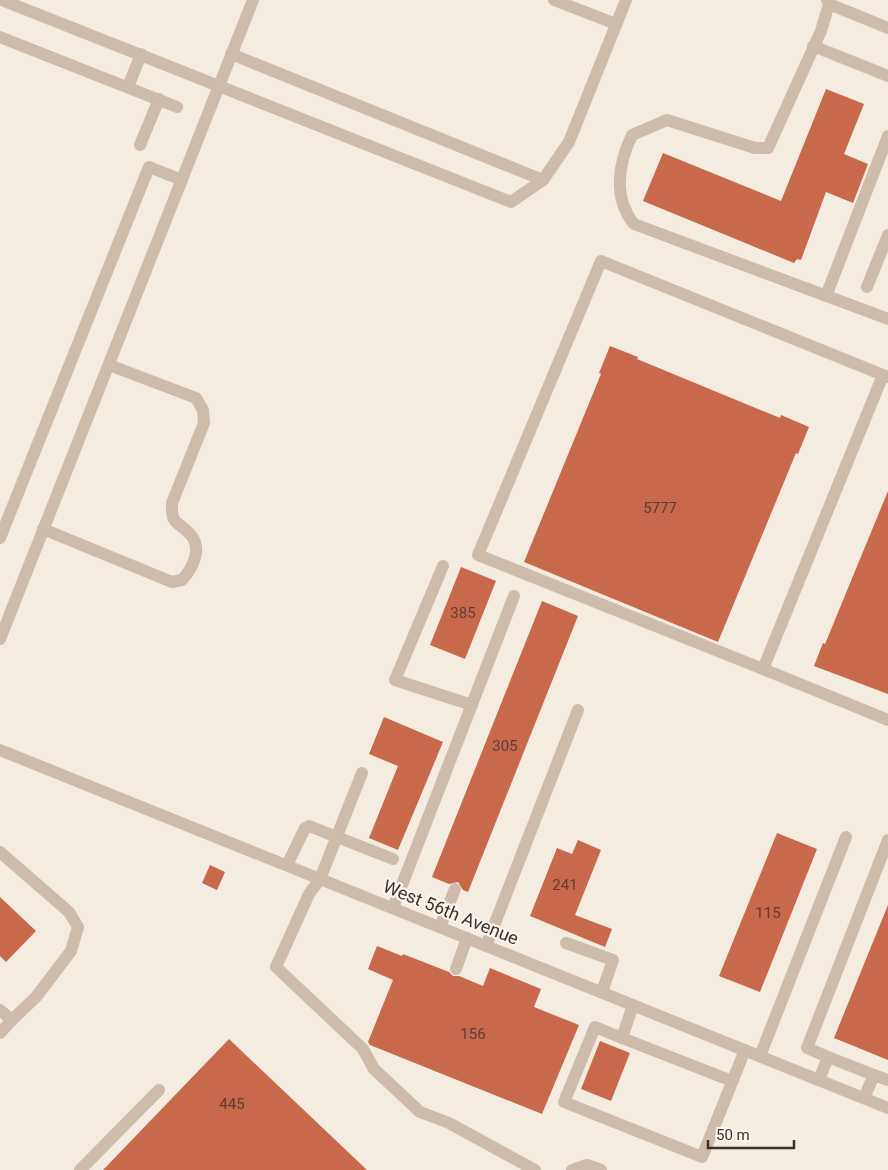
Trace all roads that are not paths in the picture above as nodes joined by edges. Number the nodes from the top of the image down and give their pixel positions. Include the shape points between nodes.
1 (2, 0) edge
2 (252, 0) edge
3 (554, 0) edge
4 (626, 0) edge
5 (828, 2) edge
6 (849, 6) edge
7 (616, 24) junction
8 (888, 28) edge
9 (0, 37) edge
10 (814, 46) junction
11 (141, 54) junction
12 (232, 54) junction
13 (888, 76) edge
14 (219, 85) junction
15 (128, 87) junction
16 (158, 99) junction
17 (177, 106) dead end
18 (888, 136) edge
19 (140, 145) dead end
20 (182, 180) junction
21 (543, 180) junction
22 (888, 235) edge
23 (867, 287) dead end
24 (826, 296) junction
25 (888, 319) edge
26 (108, 365) junction
27 (886, 376) edge
28 (44, 529) junction
29 (0, 538) edge
30 (443, 566) dead end
31 (514, 596) dead end
32 (1, 635) edge
33 (763, 669) junction
34 (472, 705) junction
35 (578, 710) dead end
36 (888, 720) edge
37 (0, 750) edge
38 (362, 773) dead end
39 (336, 835) junction
40 (846, 837) dead end
41 (888, 840) edge
42 (0, 852) edge
43 (394, 859) dead end
44 (287, 865) junction
45 (320, 879) junction
46 (455, 890) dead end
47 (393, 908) junction
48 (440, 927) junction
49 (467, 938) junction
50 (566, 943) dead end
51 (486, 946) junction
52 (456, 969) dead end
53 (602, 992) junction
54 (633, 1005) junction
55 (0, 1010) edge
56 (12, 1020) junction
57 (0, 1033) edge
58 (622, 1038) junction
59 (745, 1050) junction
60 (760, 1056) junction
61 (828, 1057) junction
62 (874, 1075) junction
63 (819, 1080) junction
64 (888, 1080) edge
65 (732, 1081) junction
66 (159, 1090) dead end
67 (864, 1098) junction
68 (888, 1108) edge
69 (702, 1164) edge
70 (80, 1170) edge
71 (535, 1170) edge
72 (572, 1170) edge
73 (601, 1170) edge

1 - 11 street
2 - 12 street
3 - 7 street
4 - 7 street
5 - 6 street
5 - 10 street
6 - 8 street
7 - 21 street via 569,142
9 - 15 street
10 - 13 street
10 - 24 street via 768,148 755,148 667,120 632,135 622,155 619,190 626,214 634,224
11 - 14 street
11 - 15 street
12 - 14 street
12 - 21 street
14 - 20 street
14 - 21 street via 511,202
15 - 16 street
16 - 17 street
16 - 19 street
18 - 24 street
20 - 26 street
20 - 29 street via 149,167
22 - 23 street
24 - 25 street
26 - 28 street
26 - 28 street via 196,398 203,410 204,423 172,504 171,516 177,525 191,534 196,545 195,559 182,580 172,582
27 - 33 street
27 - 33 street via 601,262 478,555
28 - 32 street
30 - 34 street via 395,680
31 - 34 street
33 - 36 street
34 - 47 street
35 - 51 street
37 - 44 street, West 56th Avenue
38 - 39 street
39 - 43 street
39 - 44 street via 309,826
39 - 45 street
40 - 60 street
41 - 61 street via 807,1048
42 - 56 street via 69,912 78,927 71,951 36,996
44 - 45 street, West 56th Avenue
45 - 47 street, West 56th Avenue
45 - 71 street via 276,967 363,1049 374,1069 420,1112 448,1123
46 - 48 street
47 - 48 street, West 56th Avenue
48 - 49 street, West 56th Avenue
49 - 51 street, West 56th Avenue
49 - 52 street
50 - 53 street via 613,960
51 - 53 street, West 56th Avenue
53 - 54 street, West 56th Avenue
54 - 58 street
54 - 59 street, West 56th Avenue
55 - 56 street
56 - 57 street
58 - 65 street
58 - 69 street via 595,1027 564,1102
59 - 60 street, West 56th Avenue
59 - 65 street
60 - 63 street, West 56th Avenue
61 - 62 street
61 - 63 street
62 - 64 street
62 - 67 street
63 - 67 street, West 56th Avenue
65 - 69 street
66 - 70 street
67 - 68 street, West 56th Avenue
72 - 73 street via 587,1165

